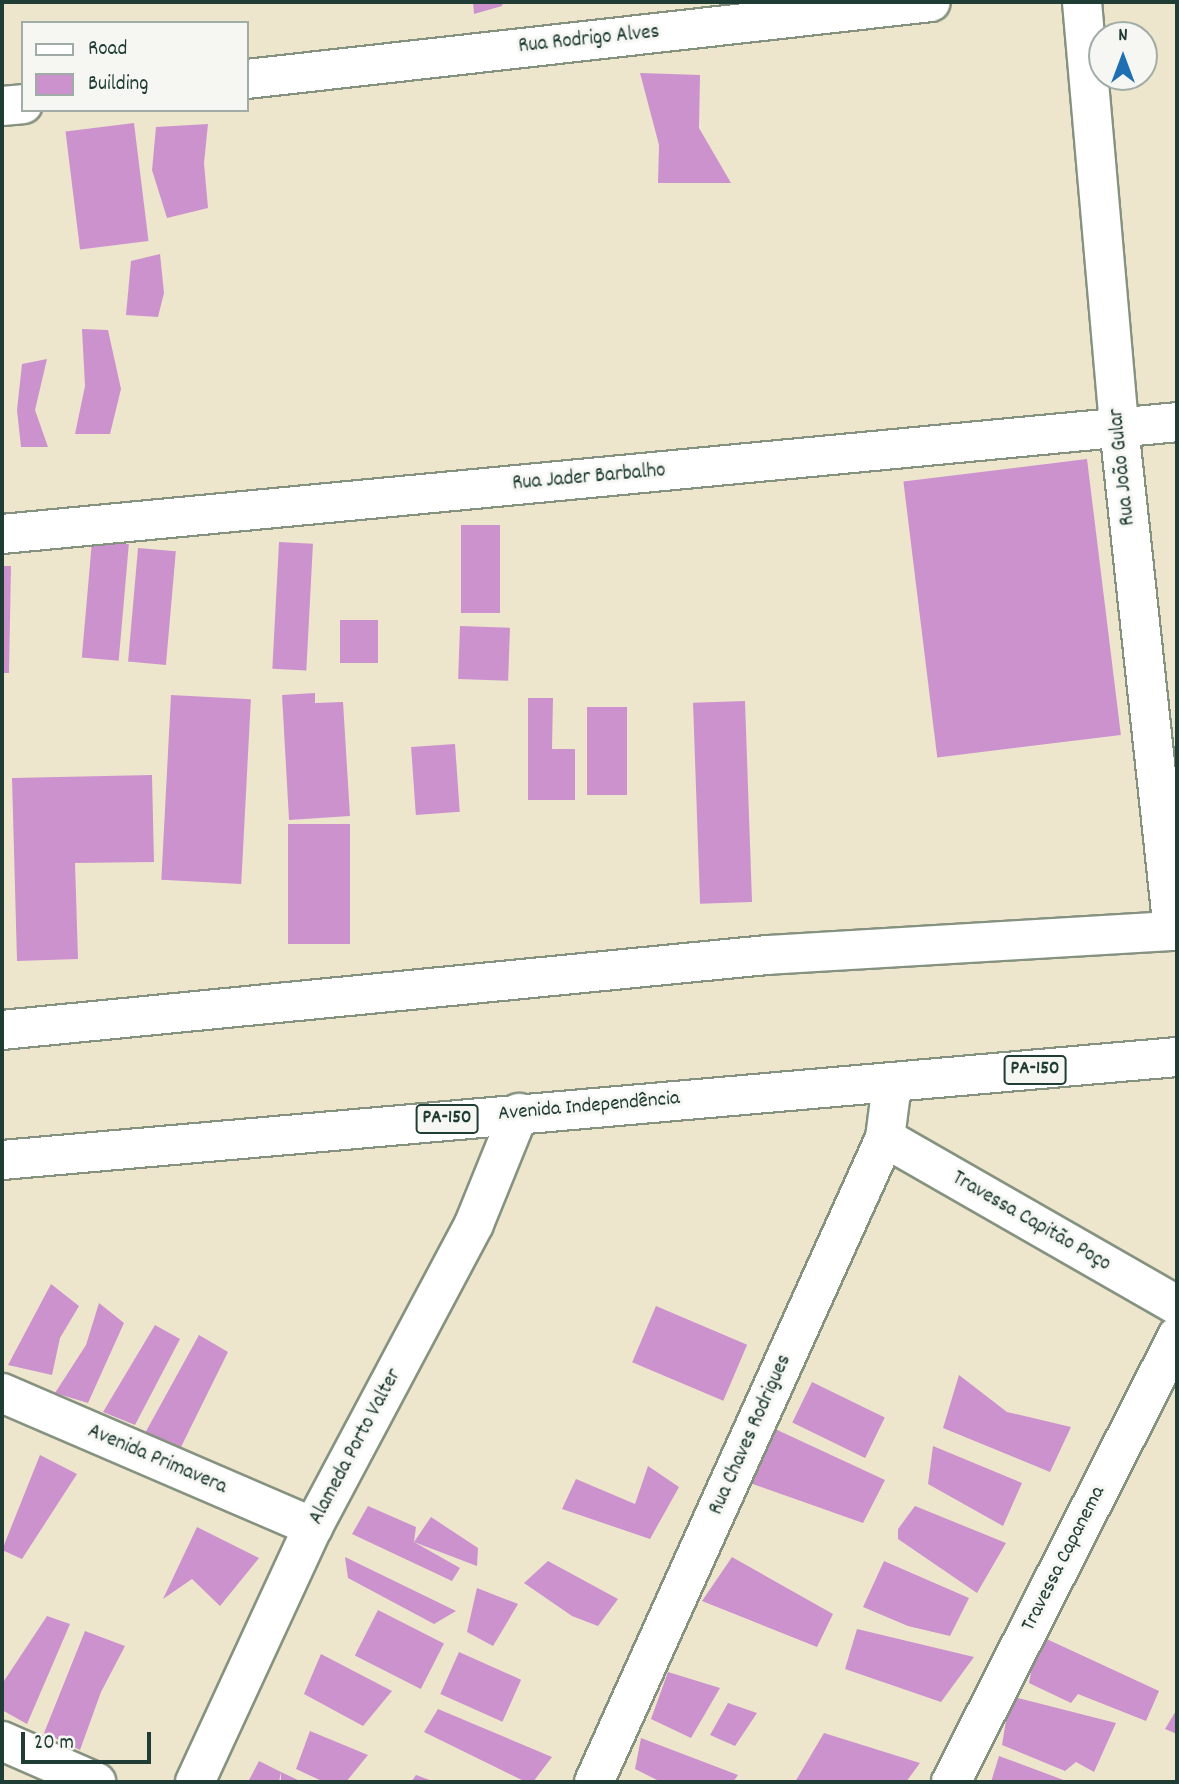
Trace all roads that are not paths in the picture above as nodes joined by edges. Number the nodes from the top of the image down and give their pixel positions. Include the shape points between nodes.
1 (931, 2) edge
2 (1082, 2) edge
3 (248, 79) edge
4 (21, 104) edge
5 (2, 106) edge
6 (1177, 422) edge
7 (1119, 427) junction
8 (2, 534) edge
9 (1175, 931) edge
10 (2, 1030) edge
11 (1177, 1057) edge
12 (892, 1084) junction
13 (519, 1113) junction
14 (885, 1139) junction
15 (2, 1160) edge
16 (1177, 1305) edge
17 (1177, 1336) edge
18 (2, 1393) edge
19 (313, 1527) junction
20 (2, 1741) edge
21 (96, 1782) edge
22 (195, 1782) edge
23 (594, 1782) edge
24 (951, 1782) edge

1 - 3 street, Rua Rodrigo Alves
2 - 7 street, Rua João Gular
4 - 5 street
6 - 7 street, Rua Jader Barbalho
7 - 8 street, Rua Jader Barbalho
7 - 9 street, Rua João Gular
9 - 10 street via 767,955
11 - 12 street, Avenida Independência / PA-150
12 - 13 street, Avenida Independência / PA-150
12 - 14 street, Rua Chaves Rodrigues
13 - 15 street, Avenida Independência / PA-150
13 - 19 street, Alameda Porto Valter via 474,1224
14 - 16 street, Travessa Capitão Poço
14 - 23 street, Rua Chaves Rodrigues
17 - 24 street, Travessa Capanema
18 - 19 street, Avenida Primavera
19 - 22 street, Alameda Porto Valter
20 - 21 street

